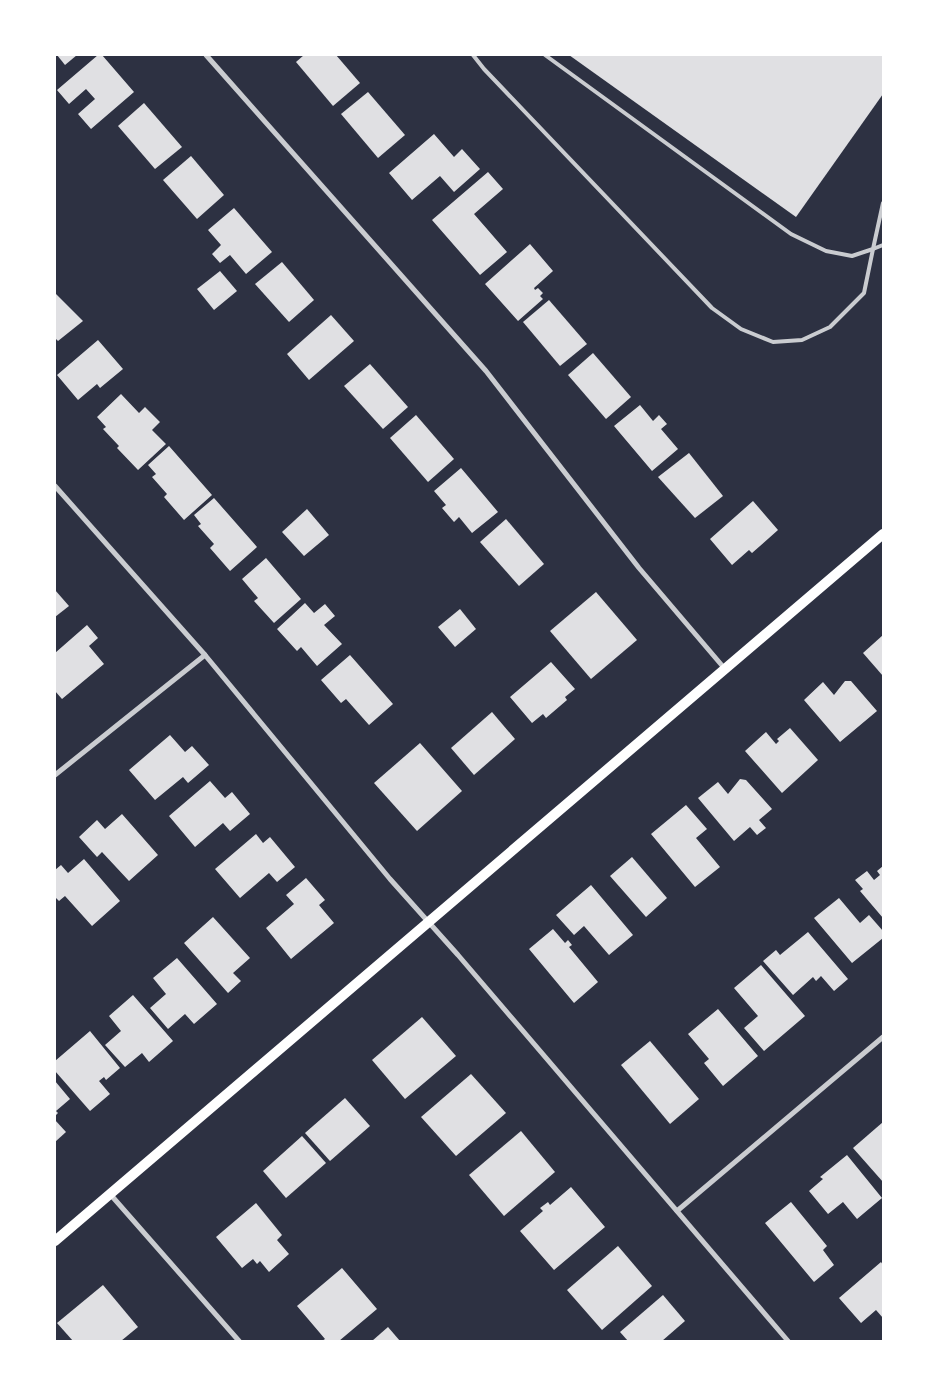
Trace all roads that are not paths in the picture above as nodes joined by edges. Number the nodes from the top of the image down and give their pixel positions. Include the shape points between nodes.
1 (206, 55) edge
2 (473, 55) edge
3 (544, 55) edge
4 (883, 203) edge
5 (883, 246) edge
6 (873, 249) junction
7 (55, 486) edge
8 (883, 534) edge
9 (205, 655) junction
10 (725, 669) junction
11 (55, 775) edge
12 (428, 922) junction
13 (883, 1037) edge
14 (109, 1194) junction
15 (677, 1211) junction
16 (55, 1241) edge
17 (239, 1341) edge
18 (788, 1341) edge

1 - 10 street via 486,371 640,568
2 - 6 lane via 712,308 741,329 773,342 802,340 830,327 864,293
3 - 6 lane via 791,234 826,251 852,256
4 - 6 lane
5 - 6 lane
7 - 9 street
8 - 10 main road
9 - 11 street
9 - 12 street
10 - 12 main road
12 - 14 main road
12 - 15 street
13 - 15 street
14 - 16 main road
14 - 17 street
15 - 18 street

